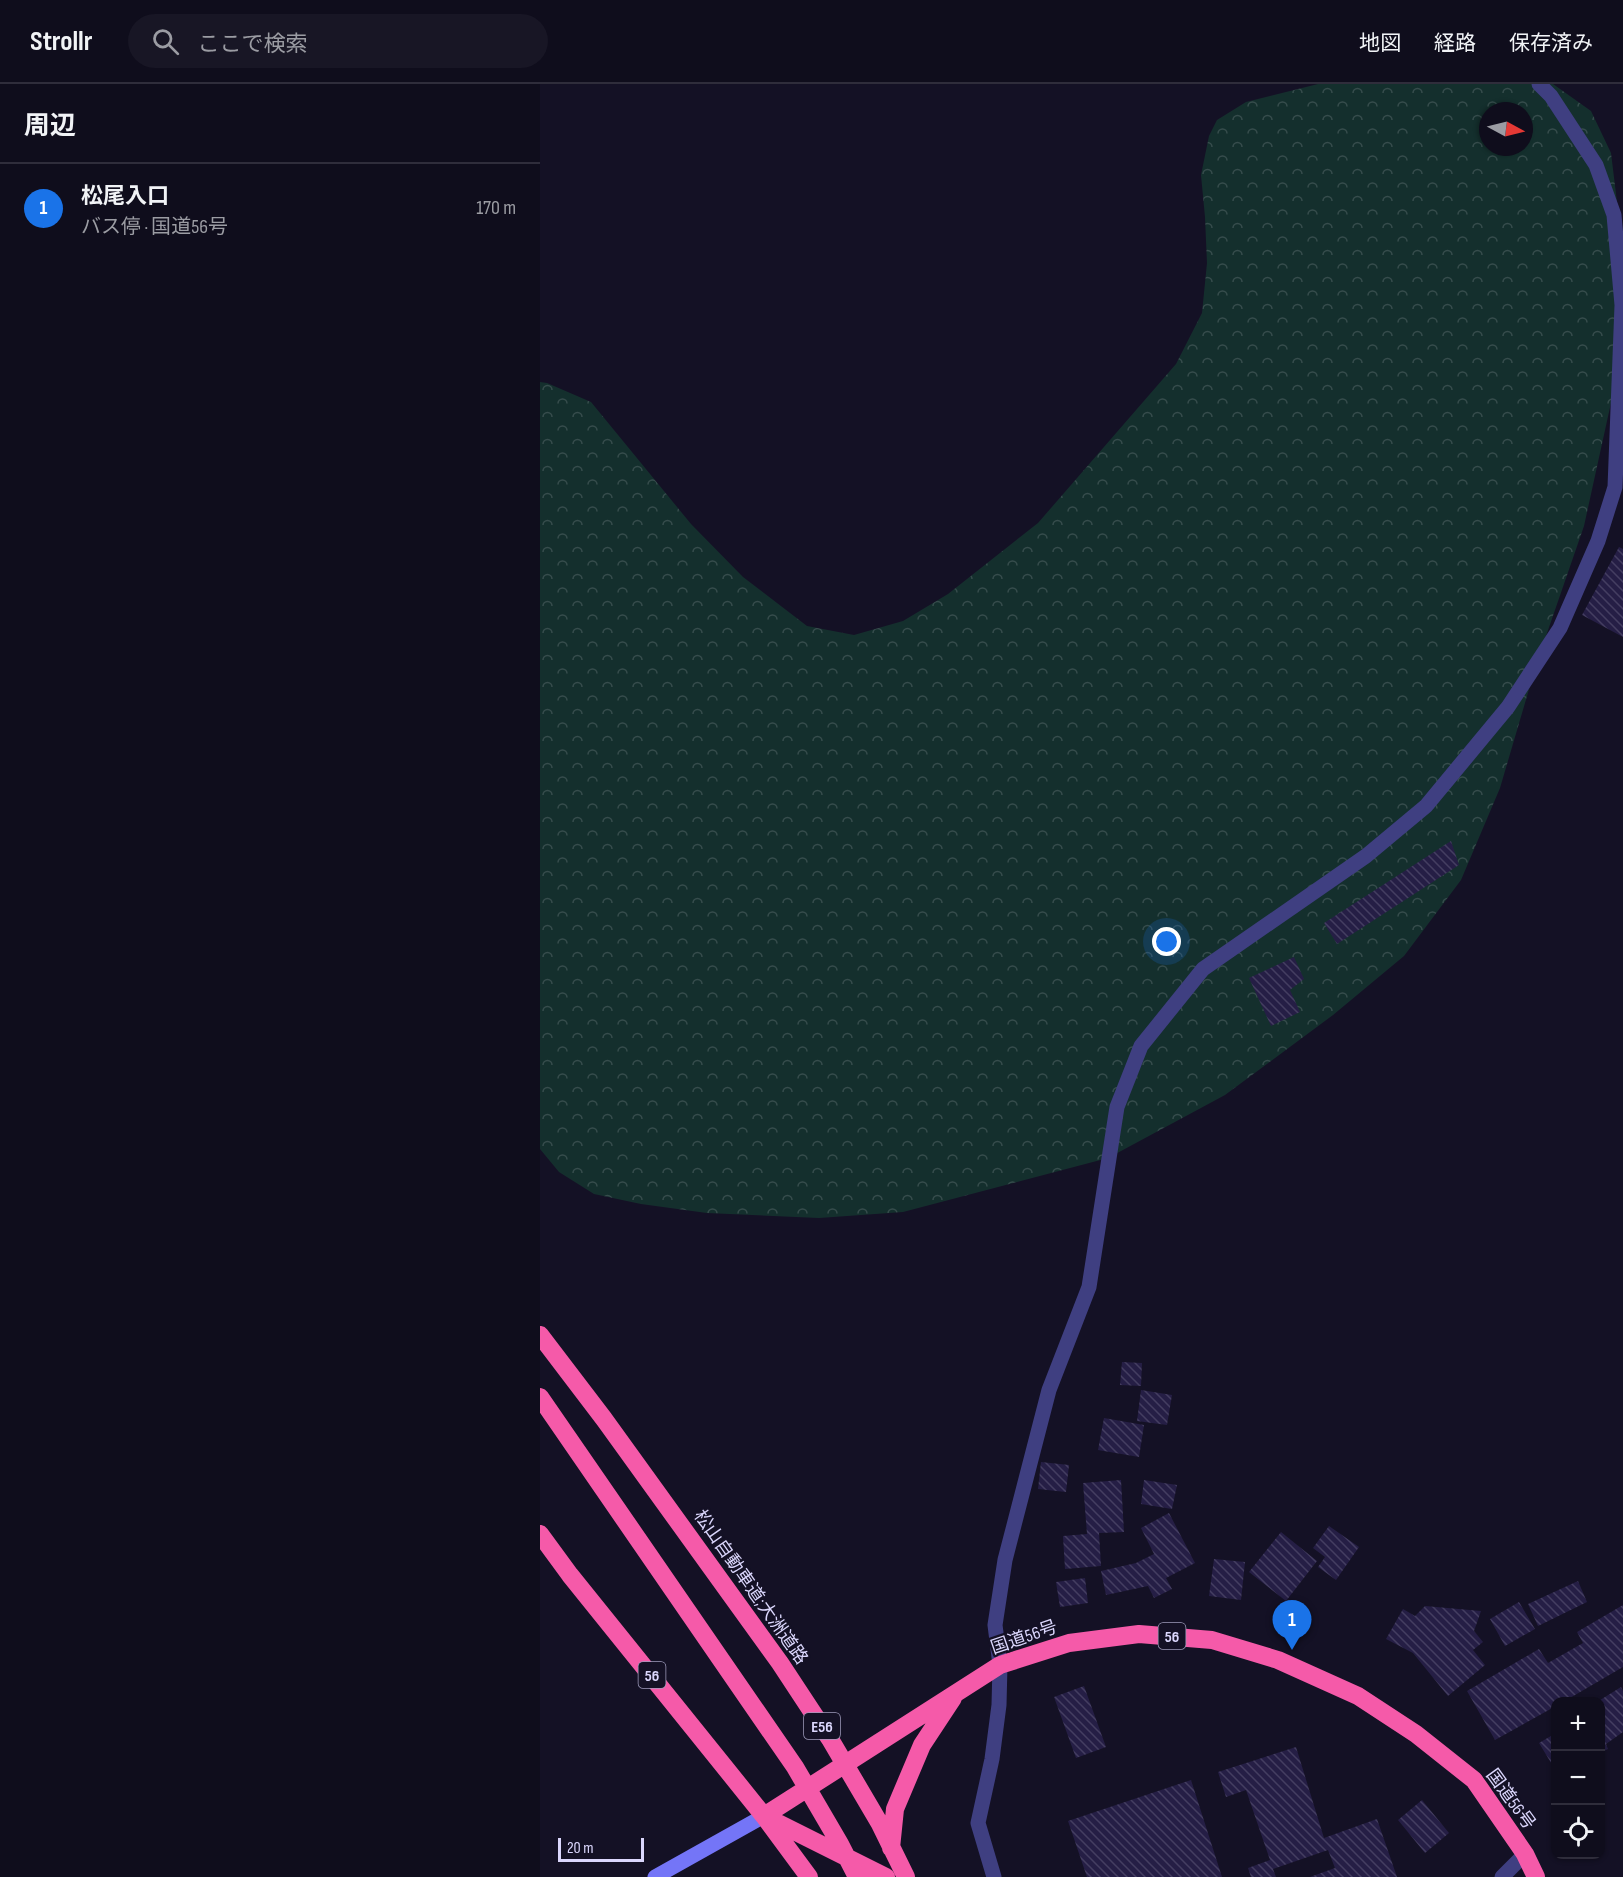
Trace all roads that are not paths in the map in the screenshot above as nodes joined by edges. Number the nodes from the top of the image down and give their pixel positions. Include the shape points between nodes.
1 (1539, 84) edge
2 (540, 1335) edge
3 (540, 1397) edge
4 (540, 1534) edge
5 (1000, 1665) junction
6 (957, 1692) junction
7 (764, 1816) junction
8 (1525, 1854) junction
9 (655, 1877) edge
10 (809, 1877) edge
11 (857, 1877) edge
12 (886, 1877) edge
13 (895, 1877) edge
14 (906, 1877) edge
15 (994, 1877) edge
16 (1502, 1877) edge
17 (1536, 1877) edge

1 - 5 street via 1596,165 1614,215 1622,305 1615,487 1598,541 1560,628 1508,707 1426,806 1366,856 1203,969 1141,1046 1117,1107 1089,1287 1049,1389 1005,1560 995,1624
2 - 14 highway, 松山自動車道;大洲道路 / E56 via 724,1583 830,1739
3 - 11 highway, E56 via 795,1767
4 - 7 highway, 56
5 - 6 highway, 国道56号 / 56
5 - 8 highway, 国道56号 / 56 via 1070,1643 1139,1634 1212,1640 1278,1660 1358,1696 1416,1734 1474,1780
5 - 15 street via 992,1759 978,1823
6 - 7 highway, 国道56号 / 56
6 - 13 highway via 922,1744 895,1809 889,1861
7 - 9 street
7 - 10 highway
7 - 12 highway
8 - 16 street
8 - 17 highway, 国道56号 / 56

